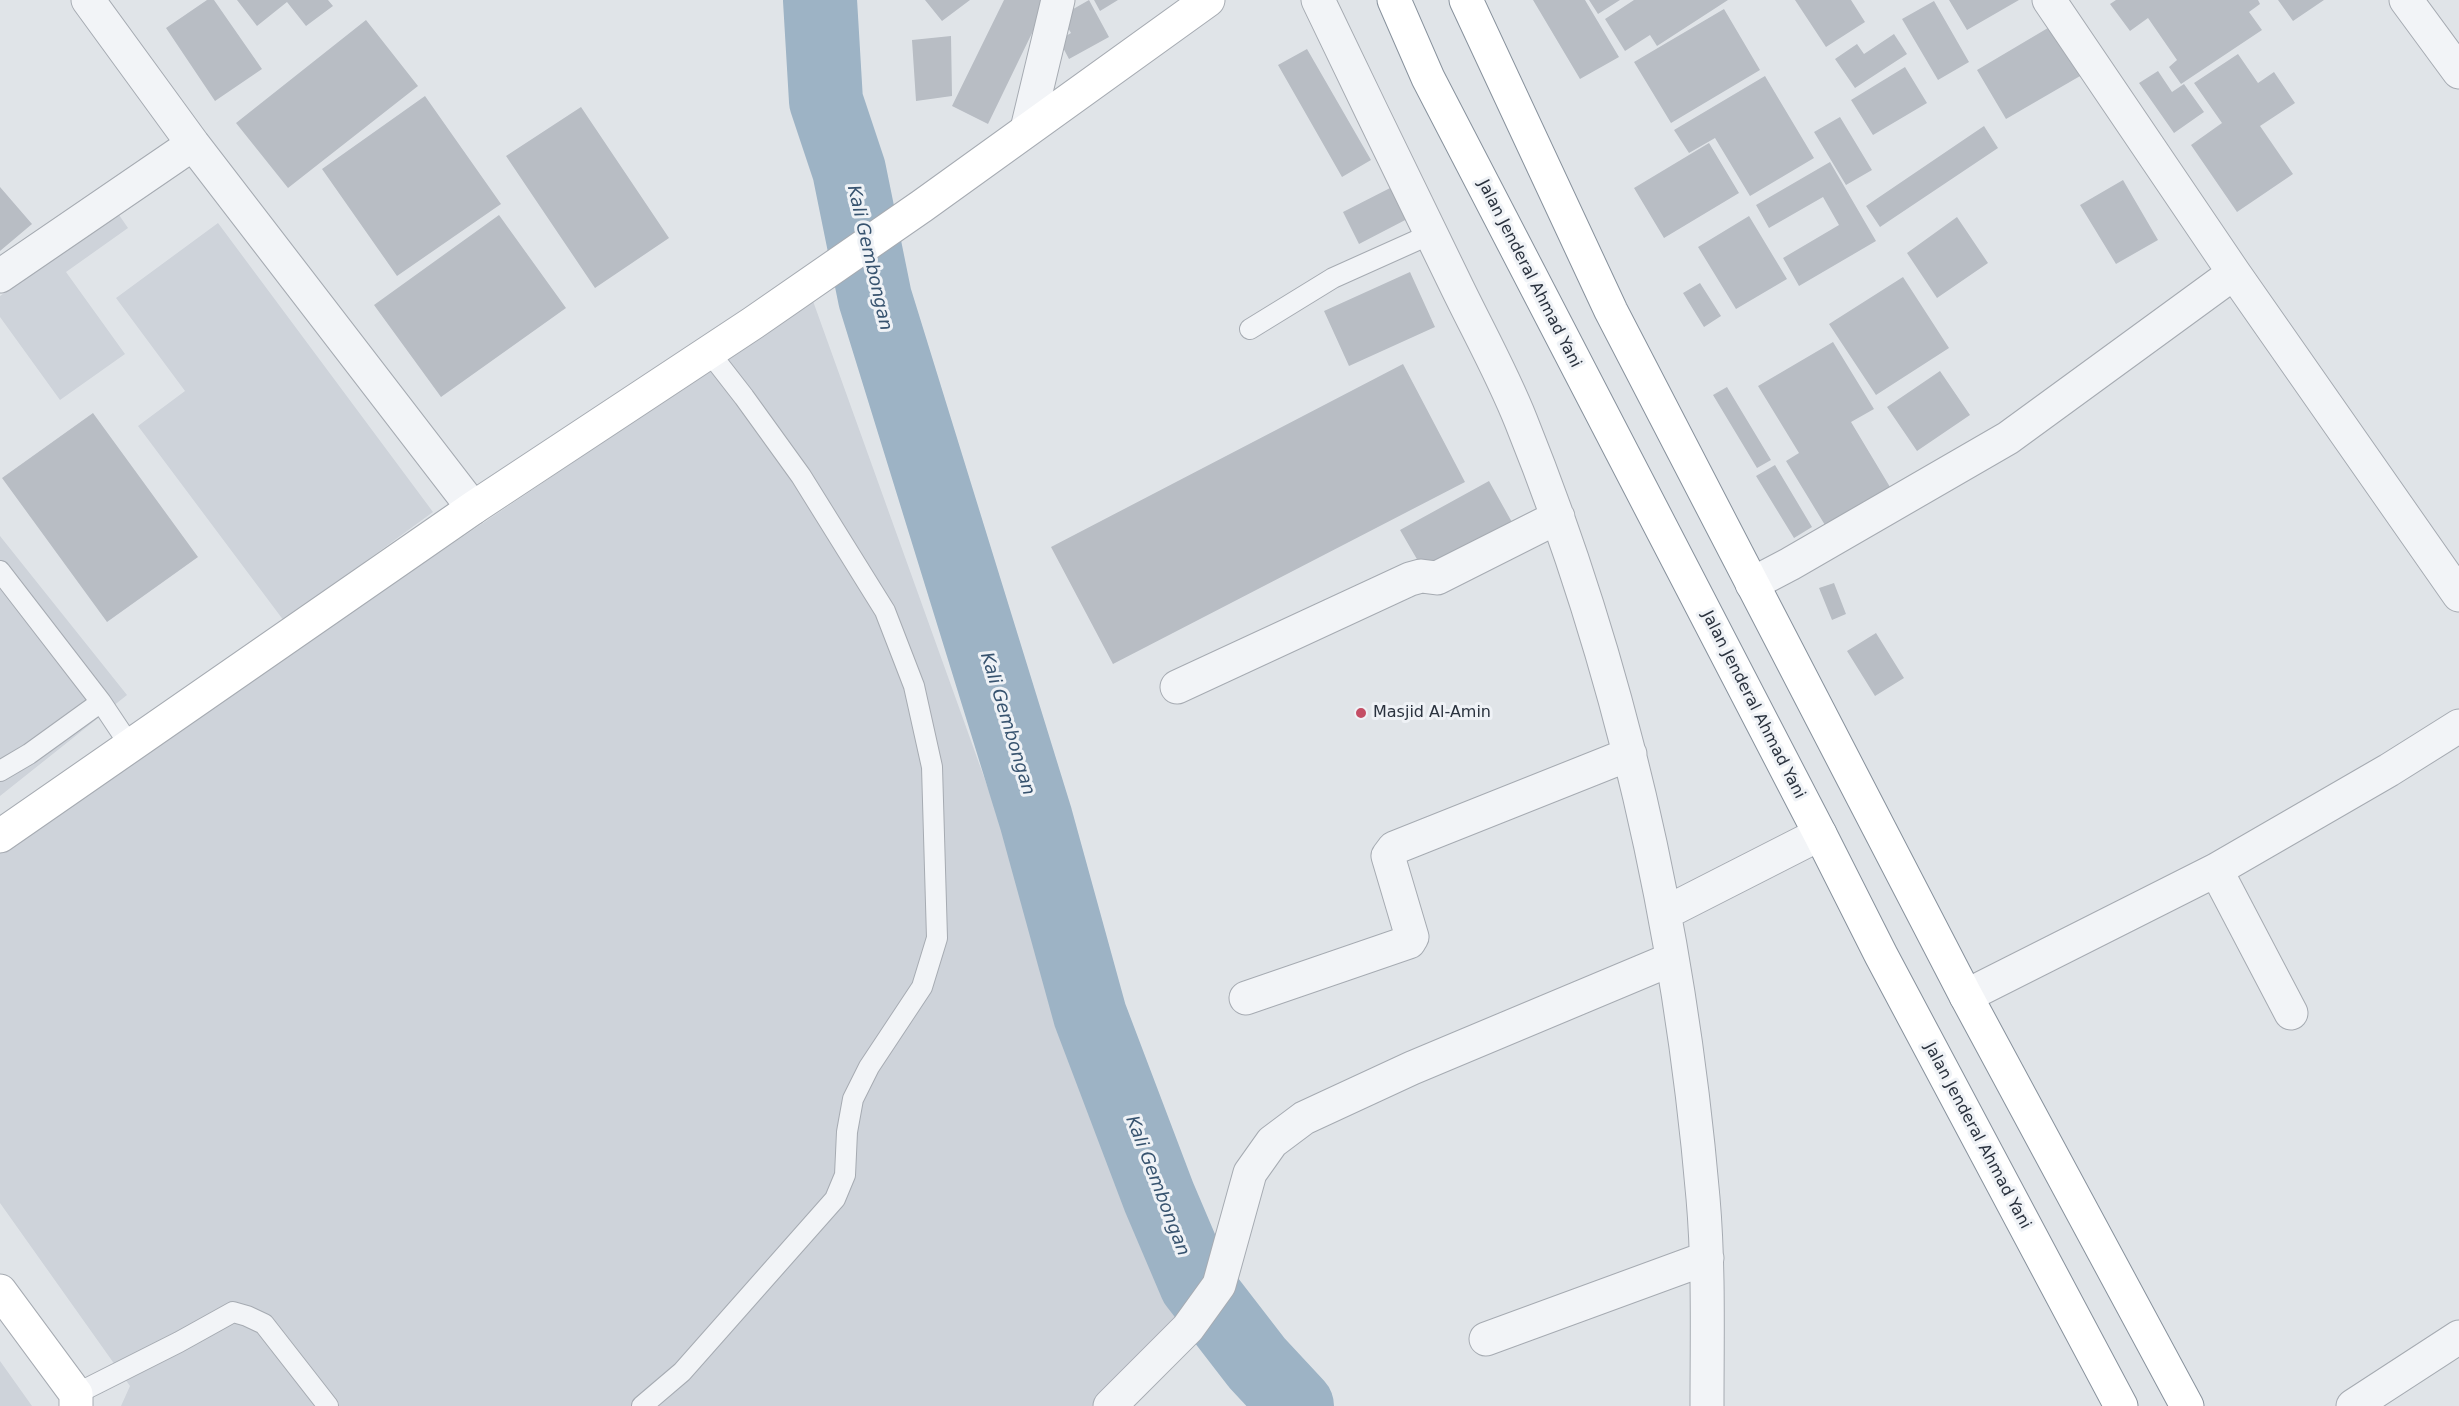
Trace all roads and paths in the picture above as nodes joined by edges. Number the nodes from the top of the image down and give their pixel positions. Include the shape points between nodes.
1 (1058, 0) edge
2 (1208, 0) edge
3 (1318, 0) edge
4 (1394, 0) edge
5 (1466, 0) edge
6 (2049, 0) edge
7 (2406, 0) edge
8 (91, 1) edge
9 (2459, 72) edge
10 (1027, 129) junction
11 (193, 144) junction
12 (1431, 234) junction
13 (2234, 273) junction
14 (0, 276) edge
15 (1250, 329) dead end
16 (709, 352) junction
17 (472, 508) junction
18 (1558, 518) junction
19 (0, 571) edge
20 (1752, 584) junction
21 (2459, 595) edge
22 (1177, 687) dead end
23 (101, 702) junction
24 (2459, 726) edge
25 (129, 744) junction
26 (1630, 754) junction
27 (0, 771) edge
28 (1820, 834) junction
29 (0, 836) edge
30 (2216, 870) junction
31 (1665, 913) junction
32 (1672, 959) junction
33 (1965, 996) junction
34 (1246, 998) dead end
35 (2290, 1013) dead end
36 (1707, 1258) junction
37 (0, 1291) edge
38 (2459, 1337) edge
39 (1486, 1339) dead end
40 (76, 1400) edge
41 (2184, 1405) edge
42 (328, 1406) edge
43 (642, 1406) edge
44 (1110, 1406) edge
45 (1707, 1406) edge
46 (2121, 1406) edge
47 (2353, 1406) edge

1 - 10 street
2 - 10 main road
3 - 12 street
4 - 28 main road, Jalan Jenderal Ahmad Yani via 1428,78
5 - 20 main road via 1611,311
6 - 13 street
7 - 9 street
8 - 11 street
10 - 16 main road
11 - 14 street
11 - 17 street
12 - 15 lane via 1333,278
12 - 18 street via 1520,418
13 - 20 street via 2008,438
13 - 21 street
16 - 17 main road
16 - 43 lane via 801,476 885,611 914,686 932,767 937,938 922,987 853,1099 845,1175 835,1199 682,1372
17 - 25 main road
18 - 22 street via 1437,579 1410,579
18 - 26 street via 1614,691
19 - 23 lane
20 - 33 main road
23 - 25 lane
23 - 27 lane
24 - 30 street
25 - 29 main road
26 - 31 street
26 - 34 street via 1394,848 1388,856 1412,937 1409,942
28 - 31 street
28 - 46 main road, Jalan Jenderal Ahmad Yani
30 - 33 street
30 - 35 street
31 - 32 street
32 - 36 street via 1684,1017
32 - 44 street via 1412,1068 1304,1118 1272,1142 1250,1173 1219,1286 1188,1328
33 - 41 main road
36 - 39 street
36 - 45 street
37 - 40 main road
38 - 47 street
40 - 42 lane via 233,1312 264,1324

